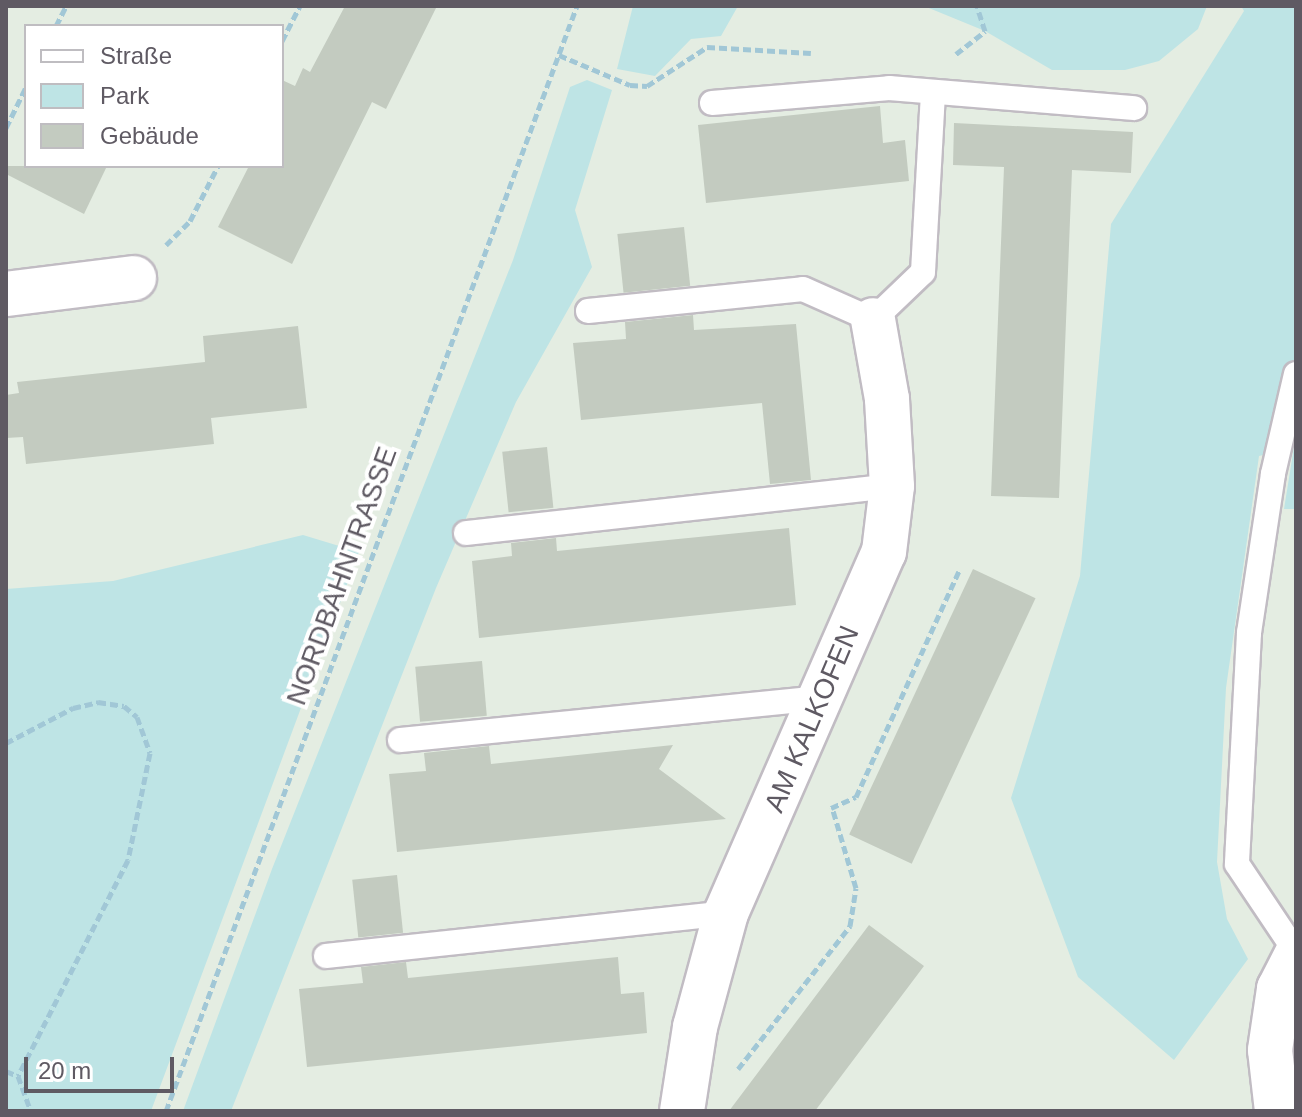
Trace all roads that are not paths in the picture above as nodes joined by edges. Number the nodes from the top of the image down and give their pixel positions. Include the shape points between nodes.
1 (933, 93) junction
2 (712, 103) dead end
3 (1134, 108) dead end
4 (134, 278) road end
5 (6, 294) edge
6 (588, 311) dead end
7 (873, 320) junction
8 (1296, 374) edge
9 (892, 486) junction
10 (466, 533) dead end
11 (819, 698) junction
12 (400, 740) dead end
13 (726, 913) junction
14 (1296, 954) edge
15 (326, 956) dead end
16 (682, 1111) edge
17 (1277, 1111) edge

1 - 2 lane via 889,88
1 - 3 lane
1 - 7 lane via 923,272
4 - 5 street
6 - 7 lane via 803,289
7 - 9 street, AM KALKOFEN via 887,399
8 - 14 lane via 1273,474 1249,633 1237,864
9 - 10 lane
9 - 11 street, AM KALKOFEN via 884,552
11 - 12 lane
11 - 13 street, AM KALKOFEN
13 - 15 lane
13 - 16 street, AM KALKOFEN via 695,1027
14 - 17 street via 1279,989 1270,1050

